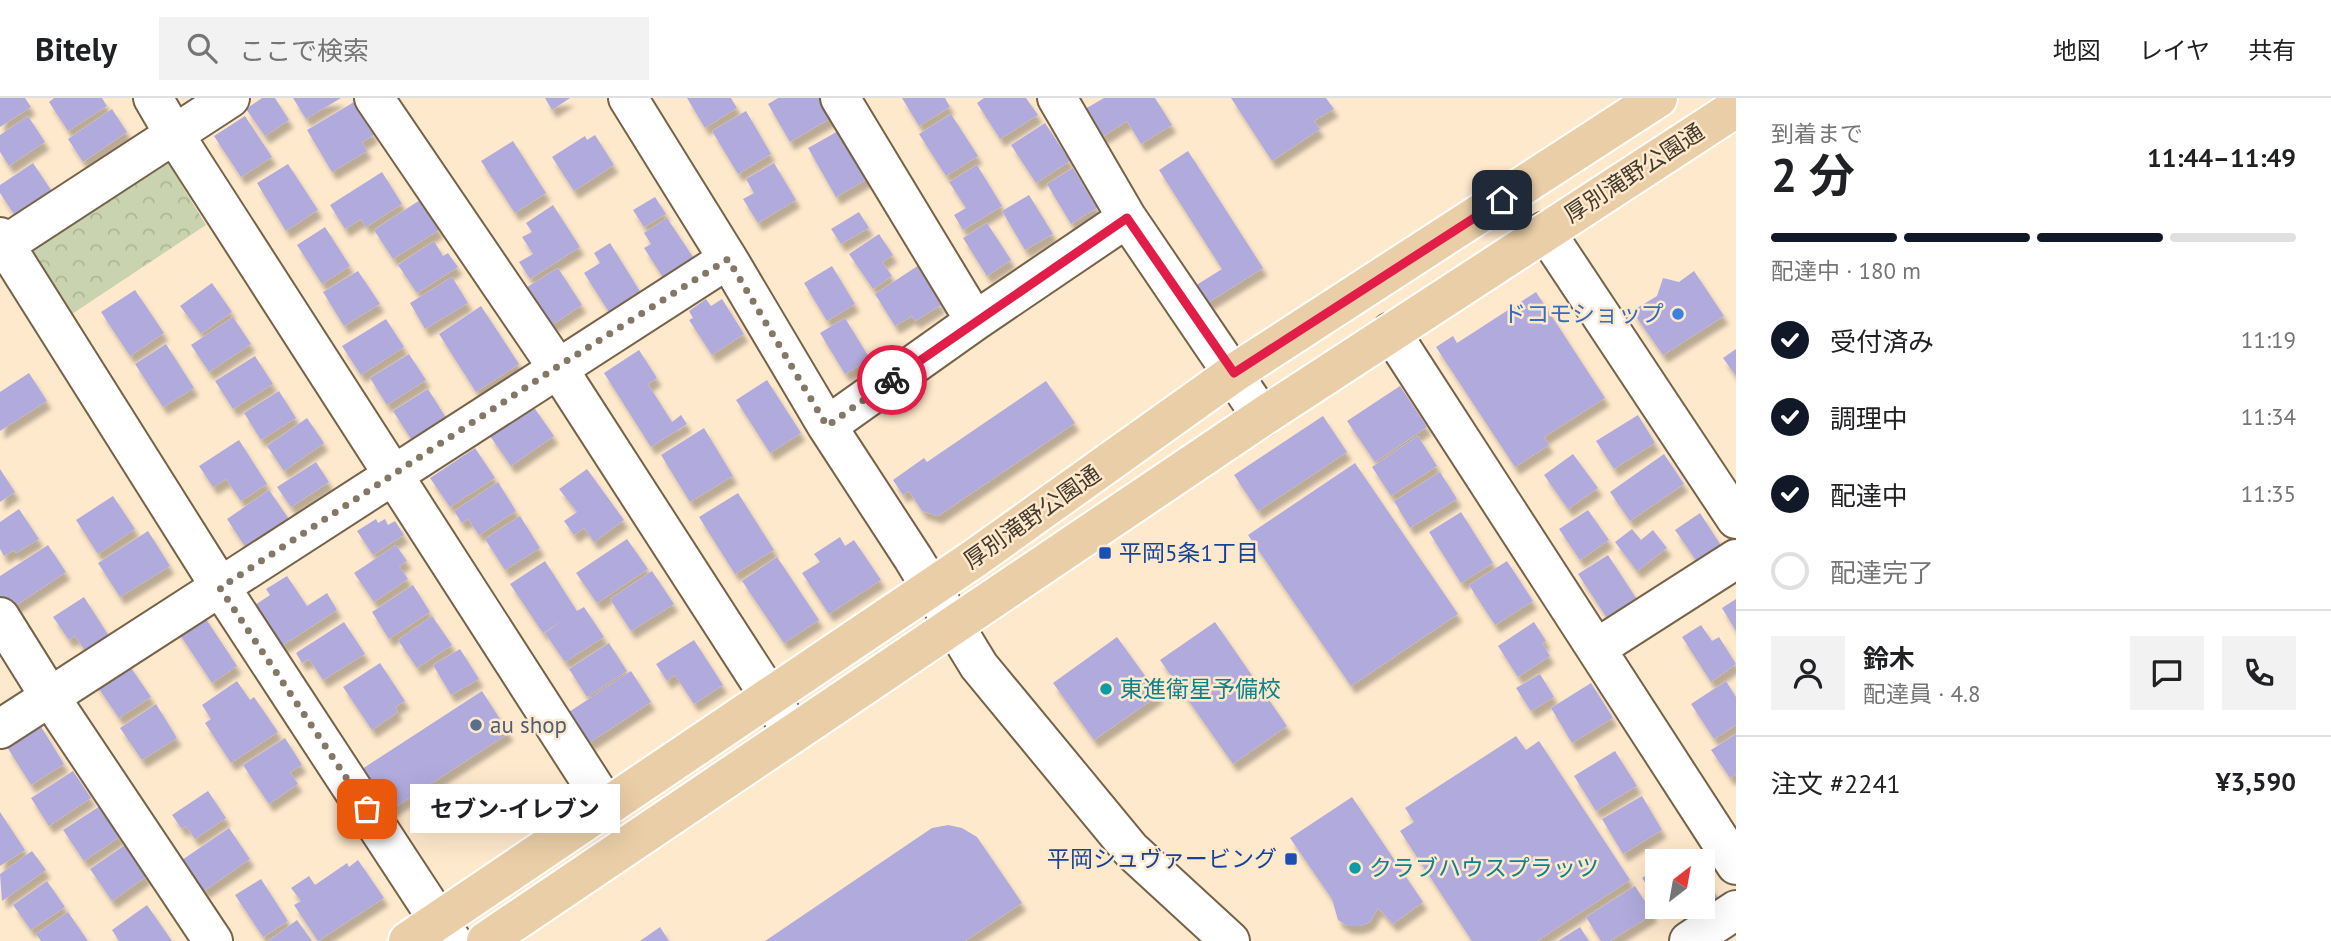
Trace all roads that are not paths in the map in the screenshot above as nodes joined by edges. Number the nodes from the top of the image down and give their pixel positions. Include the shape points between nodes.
1 (153, 98) edge
2 (230, 98) edge
3 (374, 98) edge
4 (628, 98) edge
5 (840, 98) edge
6 (1057, 98) edge
7 (1658, 98) edge
8 (1736, 108) edge
9 (174, 134) junction
10 (1127, 218) junction
11 (1545, 232) junction
12 (2, 243) edge
13 (728, 259) junction
14 (975, 321) junction
15 (1391, 332) junction
16 (557, 367) junction
17 (1234, 373) junction
18 (1262, 417) junction
19 (827, 426) junction
20 (392, 476) junction
21 (1736, 519) edge
22 (1736, 559) edge
23 (220, 588) junction
24 (930, 588) junction
25 (0, 617) edge
26 (953, 624) junction
27 (1597, 648) junction
28 (771, 696) junction
29 (50, 697) junction
30 (0, 729) edge
31 (793, 733) junction
32 (607, 807) junction
33 (1736, 865) edge
34 (1736, 910) edge
35 (446, 931) edge
36 (213, 941) edge
37 (408, 941) edge
38 (486, 941) edge
39 (1230, 941) edge
40 (1689, 941) edge

1 - 9 street
2 - 9 street
3 - 16 street
4 - 13 street
5 - 14 street
6 - 10 street
7 - 17 main road, 厚別滝野公園通
8 - 11 main road, 厚別滝野公園通
9 - 12 street
9 - 20 street
10 - 14 street
10 - 17 street
11 - 15 main road, 厚別滝野公園通
11 - 21 street
12 - 23 street
13 - 16 street
13 - 19 street
14 - 19 street
15 - 18 main road, 厚別滝野公園通
15 - 27 street
16 - 20 street
16 - 28 street
17 - 18 street
17 - 24 main road, 厚別滝野公園通
18 - 26 main road, 厚別滝野公園通
19 - 24 street
20 - 23 street
20 - 32 street
22 - 27 street
23 - 29 street
23 - 35 street
24 - 26 street
24 - 28 main road, 厚別滝野公園通
25 - 29 street
26 - 31 main road, 厚別滝野公園通
26 - 39 street via 979,666 1132,850
27 - 33 street
28 - 31 street
28 - 32 main road, 厚別滝野公園通
29 - 30 street
29 - 36 street
31 - 38 main road, 厚別滝野公園通
32 - 35 main road, 厚別滝野公園通
34 - 40 street
35 - 37 main road, 厚別滝野公園通

